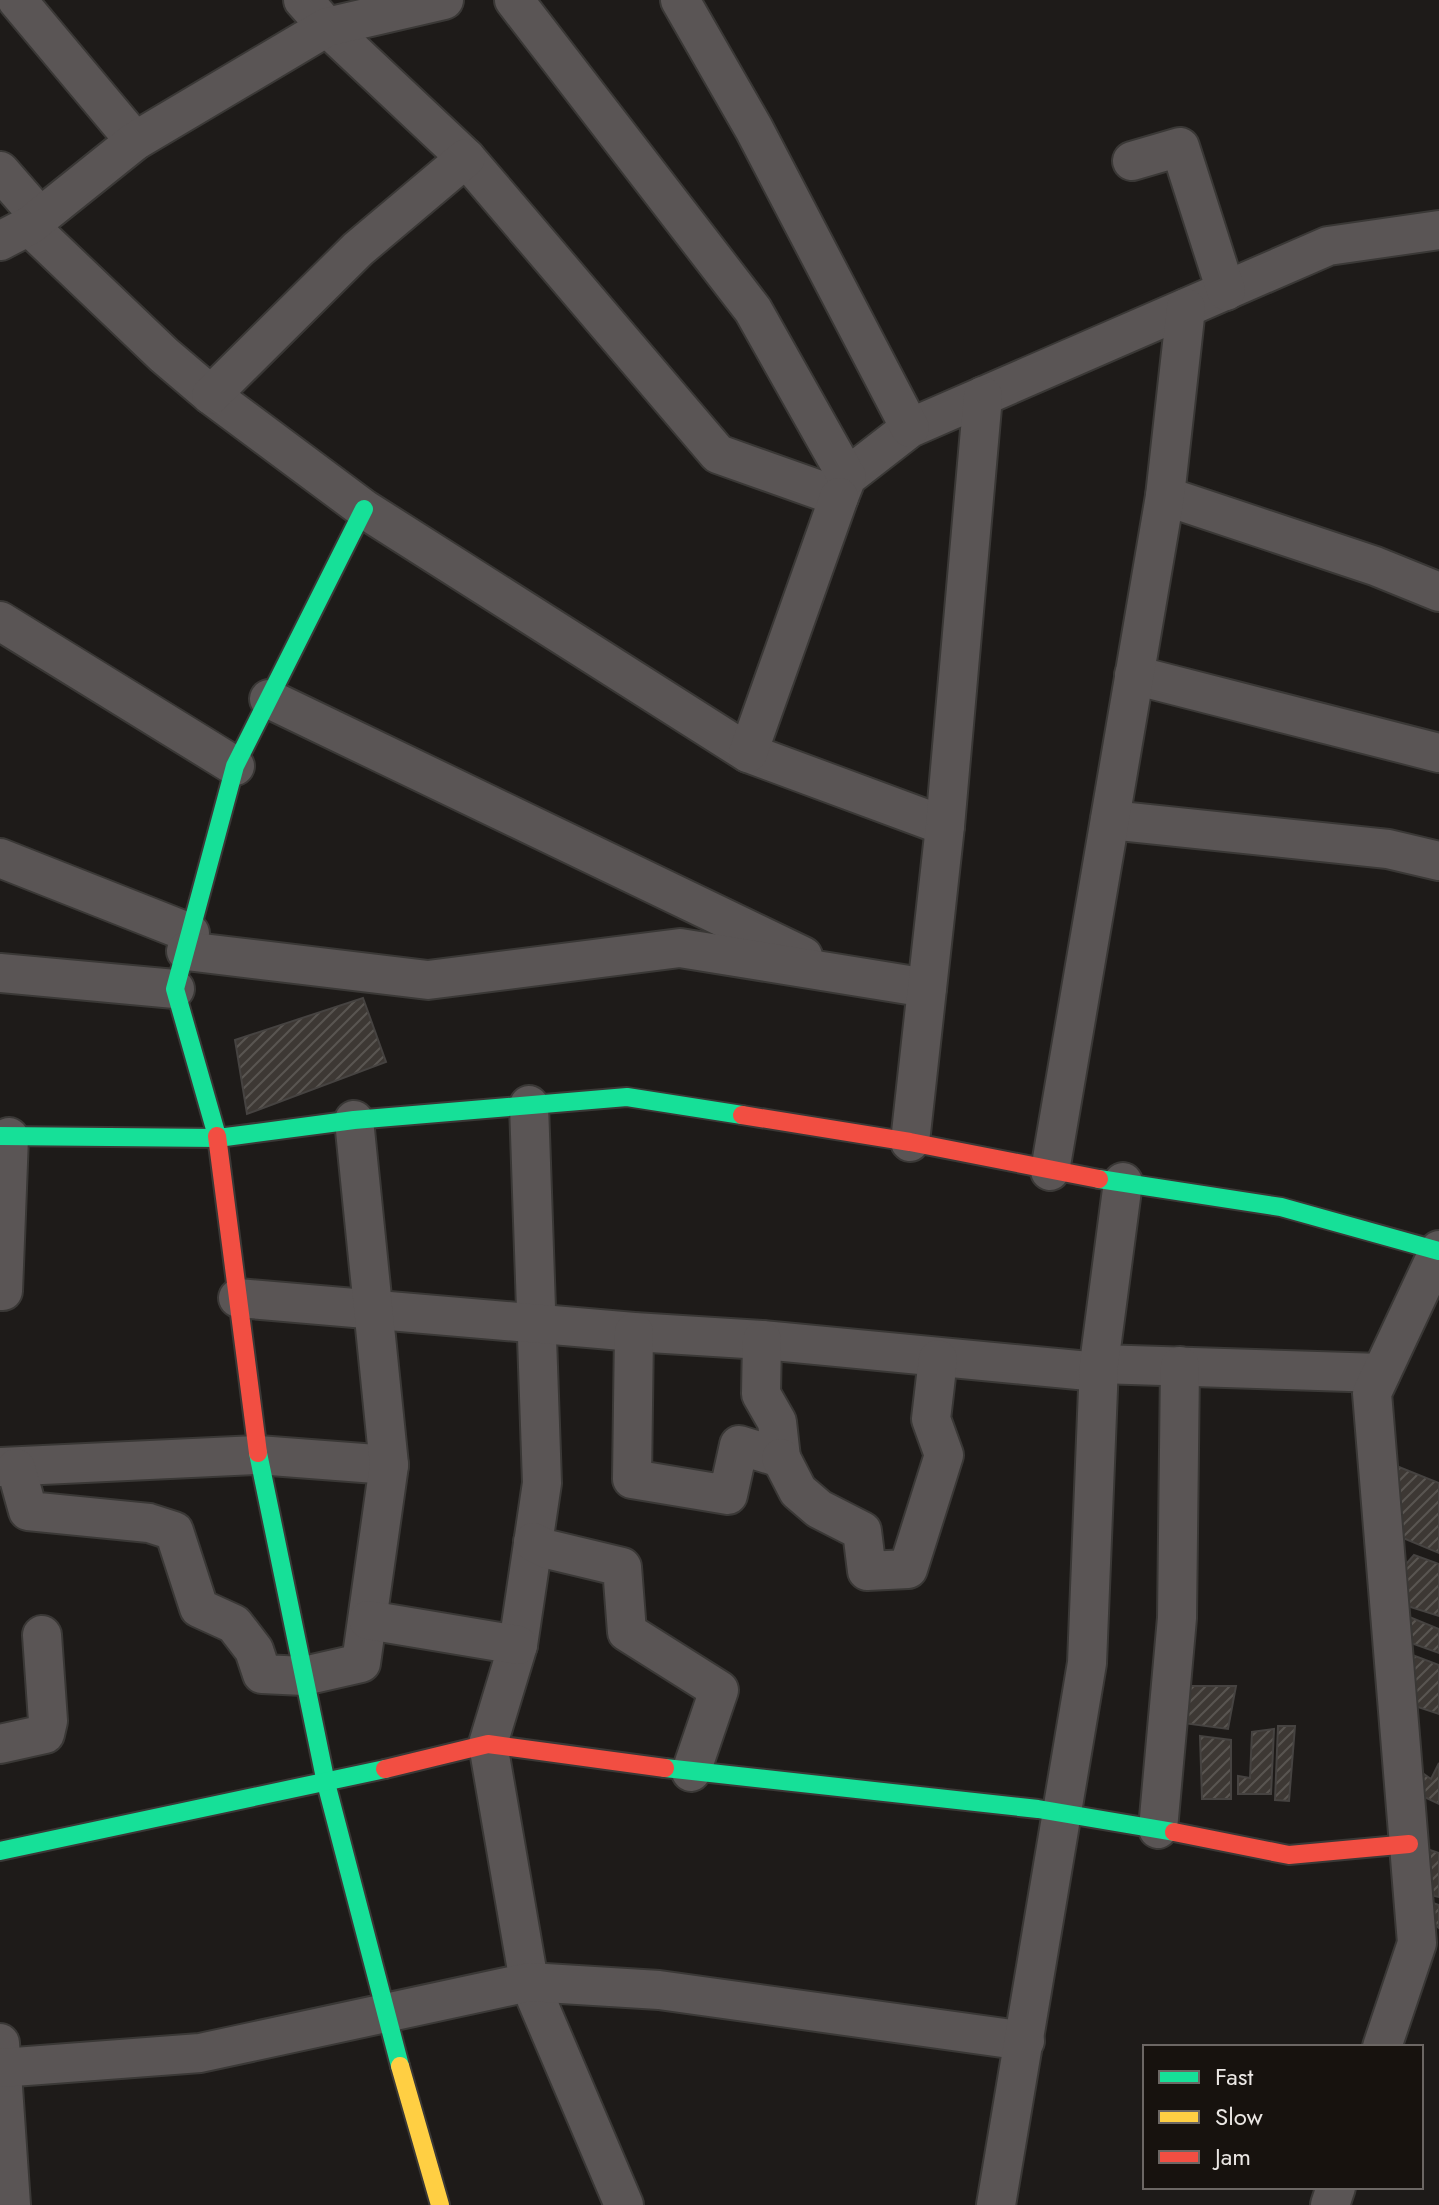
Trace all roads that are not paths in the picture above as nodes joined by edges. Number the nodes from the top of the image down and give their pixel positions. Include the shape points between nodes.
1 (17, 0) edge
2 (444, 0) edge
3 (514, 0) edge
4 (680, 0) edge
5 (315, 14) edge
6 (135, 141) junction
7 (466, 158) junction
8 (1132, 161) dead end
9 (0, 171) edge
10 (23, 228) edge
11 (1439, 230) edge
12 (1226, 291) junction
13 (1186, 308) junction
14 (211, 395) junction
15 (983, 396) junction
16 (910, 428) junction
17 (843, 487) junction
18 (1165, 496) junction
19 (364, 509) junction
20 (1439, 592) edge
21 (0, 621) edge
22 (1134, 675) junction
23 (269, 699) junction
24 (748, 753) junction
25 (1439, 753) edge
26 (235, 766) junction
27 (1110, 820) junction
28 (945, 826) junction
29 (0, 858) edge
30 (1439, 861) edge
31 (188, 942) junction
32 (0, 973) edge
33 (842, 974) junction
34 (927, 988) junction
35 (175, 989) junction
36 (529, 1105) junction
37 (354, 1120) junction
38 (4, 1136) edge
39 (218, 1138) junction
40 (910, 1142) junction
41 (1050, 1171) junction
42 (1123, 1182) junction
43 (1439, 1251) edge
44 (0, 1291) edge
45 (238, 1298) junction
46 (373, 1310) junction
47 (537, 1324) junction
48 (634, 1332) junction
49 (762, 1340) junction
50 (938, 1359) junction
51 (1180, 1366) junction
52 (1099, 1368) junction
53 (1381, 1373) junction
54 (258, 1455) junction
55 (781, 1458) junction
56 (389, 1465) junction
57 (8, 1467) edge
58 (533, 1542) junction
59 (368, 1620) junction
60 (42, 1635) dead end
61 (518, 1645) junction
62 (304, 1676) junction
63 (0, 1744) edge
64 (488, 1744) junction
65 (691, 1772) junction
66 (326, 1783) junction
67 (1063, 1813) junction
68 (1158, 1829) junction
69 (1409, 1844) junction
70 (0, 1851) edge
71 (1426, 1961) edge
72 (529, 1982) junction
73 (385, 2014) junction
74 (1025, 2041) junction
75 (1383, 2045) edge
76 (1, 2060) edge
77 (11, 2205) edge
78 (440, 2205) edge
79 (624, 2205) edge
80 (996, 2205) edge

1 - 6 street
2 - 5 street
3 - 17 street via 753,310
4 - 16 street via 754,129
5 - 6 street
5 - 7 street
6 - 10 street
7 - 14 street via 358,249
7 - 17 street via 718,454
8 - 12 street via 1180,147
9 - 10 street
10 - 14 street
11 - 12 street via 1328,246
12 - 13 street
13 - 15 street
13 - 18 street
14 - 19 street
15 - 16 street
15 - 28 street
16 - 17 street
17 - 24 street
18 - 20 street
18 - 22 street
19 - 23 street
19 - 24 street
21 - 26 street
22 - 25 street
22 - 27 street
23 - 26 street
23 - 33 street
24 - 28 street
26 - 31 street
27 - 30 street via 1388,849
27 - 41 street
28 - 34 street
29 - 31 street
31 - 33 street via 428,980 680,948
31 - 35 street
32 - 35 street
33 - 34 street
34 - 40 street
35 - 39 street
36 - 37 street
36 - 40 street via 627,1097
36 - 47 street
37 - 39 street
37 - 46 street
38 - 39 street
38 - 44 street
39 - 45 street
40 - 41 street
41 - 42 street
42 - 43 street via 1281,1207
42 - 52 street
43 - 53 street
45 - 46 street
45 - 54 street
46 - 47 street
46 - 56 street
47 - 48 street
47 - 58 street via 542,1483
48 - 49 street
48 - 55 street via 632,1479 728,1495 739,1445
49 - 50 street
49 - 55 street via 761,1394 777,1422
50 - 52 street
50 - 55 street via 931,1419 944,1455 908,1569 867,1571 862,1531 819,1509 798,1491
51 - 52 street
51 - 53 street
51 - 68 street via 1177,1618
52 - 67 street via 1087,1663
53 - 69 street via 1372,1393
54 - 56 street
54 - 57 street
54 - 62 street
56 - 59 street
57 - 62 street via 28,1511 149,1523 174,1531 199,1608 234,1624 254,1650 262,1674
58 - 61 street
58 - 65 street via 622,1567 627,1632 719,1690
59 - 61 street
59 - 62 street via 361,1663
60 - 63 street via 45,1734
61 - 64 street
62 - 66 street
64 - 65 street
64 - 66 street
64 - 72 street
65 - 67 street
66 - 70 street
66 - 73 street
67 - 68 street
67 - 74 street
68 - 69 street via 1289,1855
69 - 71 street via 1417,1943
71 - 75 street
72 - 73 street
72 - 74 street via 659,1990
72 - 79 street
73 - 76 street via 200,2053
73 - 78 street
74 - 80 street
76 - 77 street

